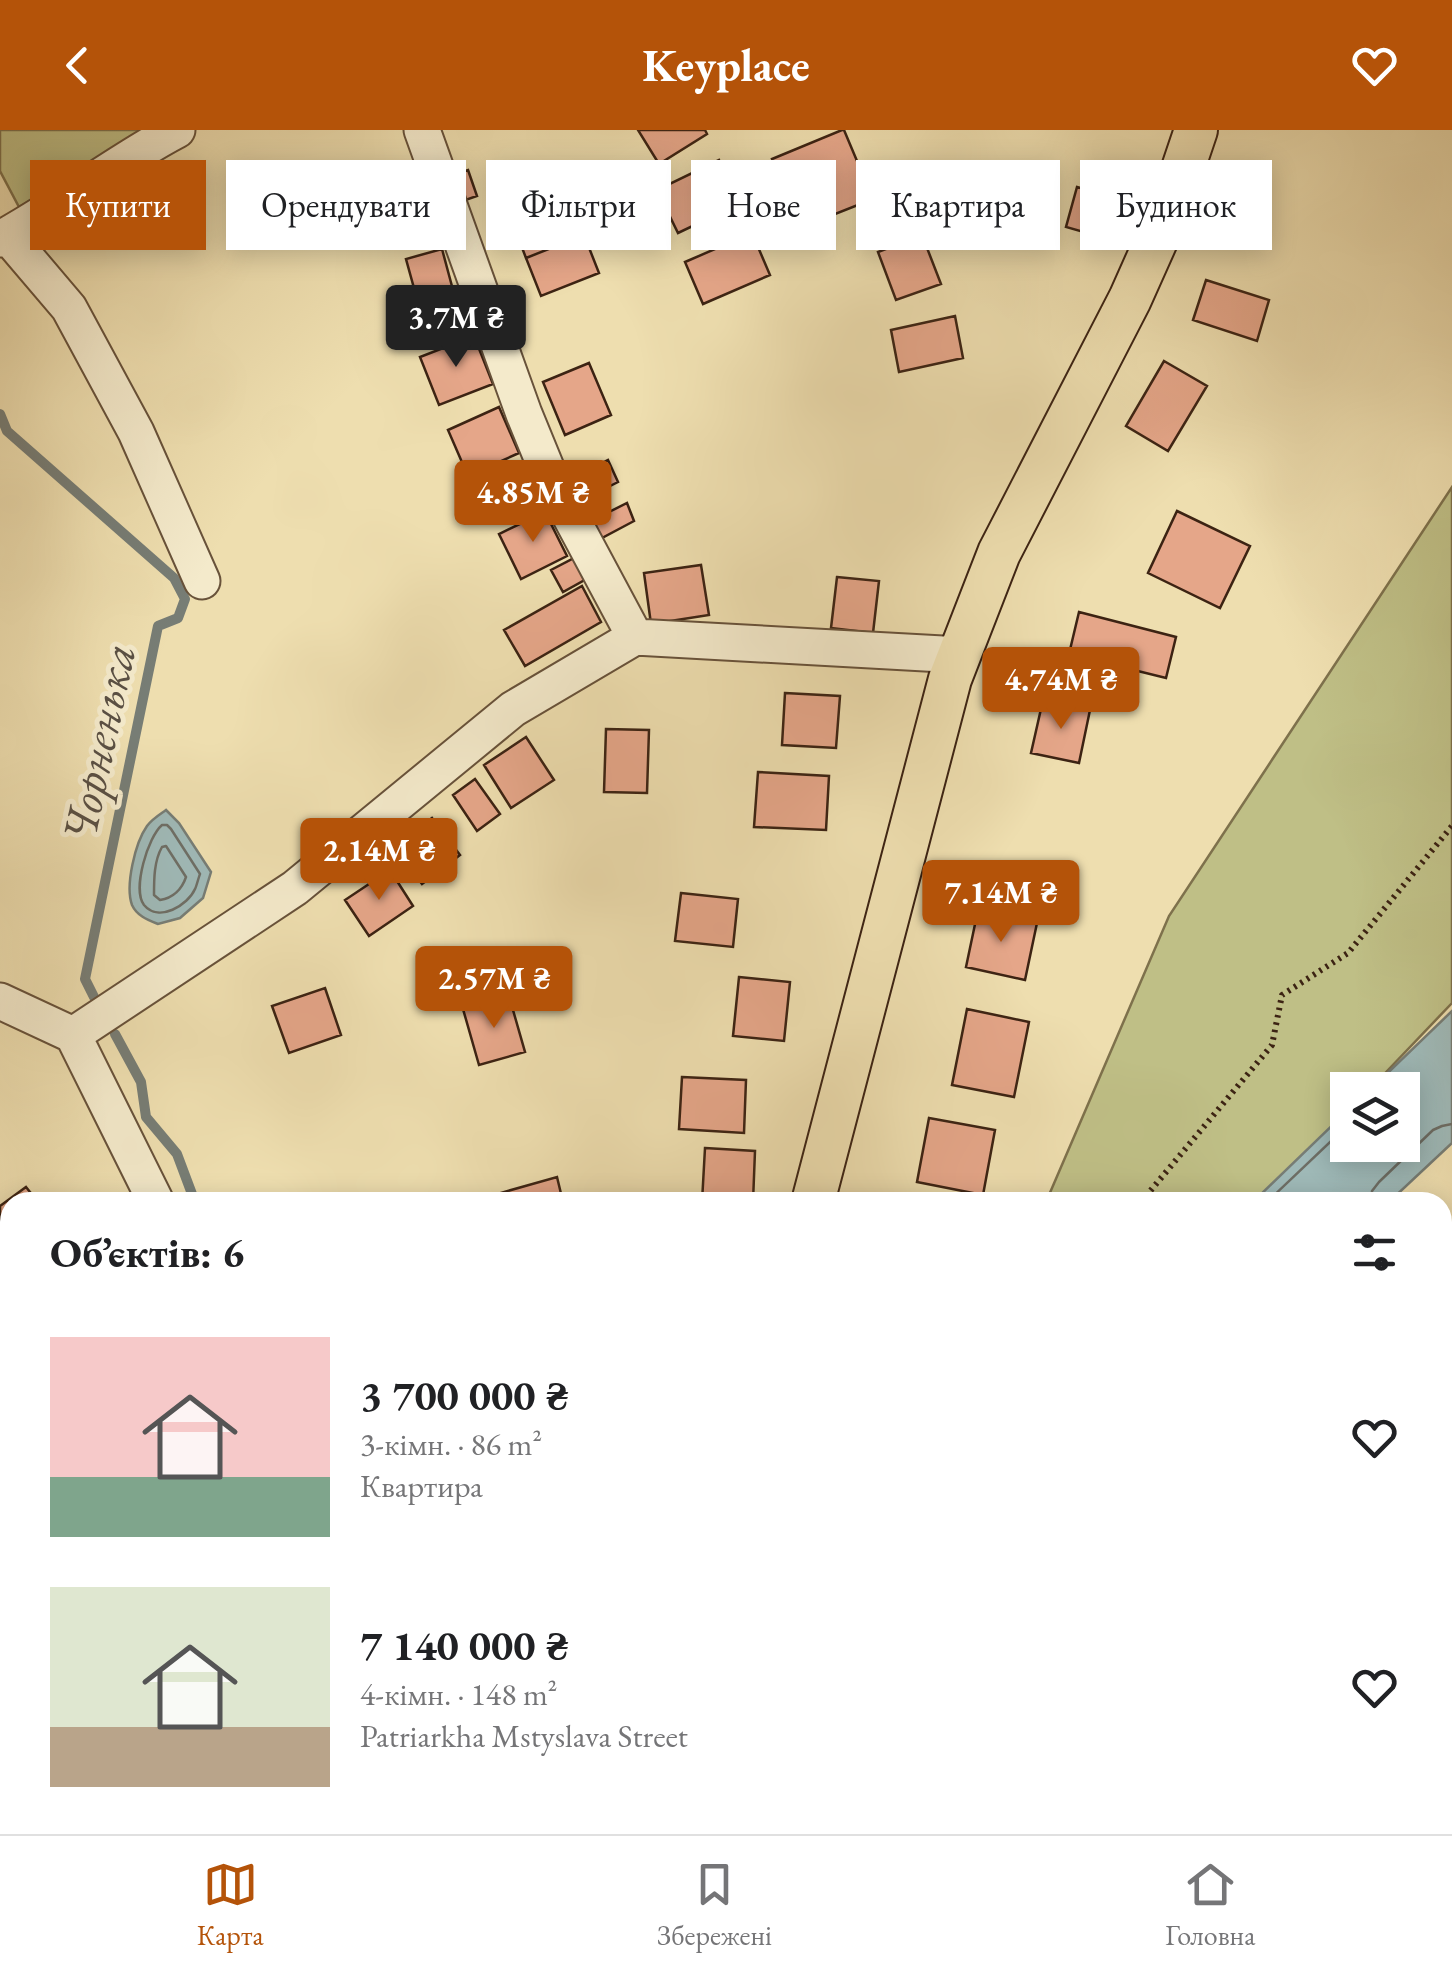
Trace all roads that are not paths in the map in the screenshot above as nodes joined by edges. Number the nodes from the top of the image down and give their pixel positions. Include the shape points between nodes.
1 (177, 130) edge
2 (422, 130) edge
3 (1196, 130) edge
4 (4, 237) edge
5 (202, 581) dead end
6 (635, 637) junction
7 (961, 655) junction
8 (0, 1000) edge
9 (72, 1036) junction
10 (151, 1192) edge
11 (816, 1192) edge

1 - 4 street
2 - 6 street via 551,480
3 - 7 main road via 1130,299 1000,553
4 - 5 street via 68,308 136,432
6 - 7 street
6 - 9 street via 513,709 296,888
7 - 11 main road
8 - 9 street
9 - 10 street

